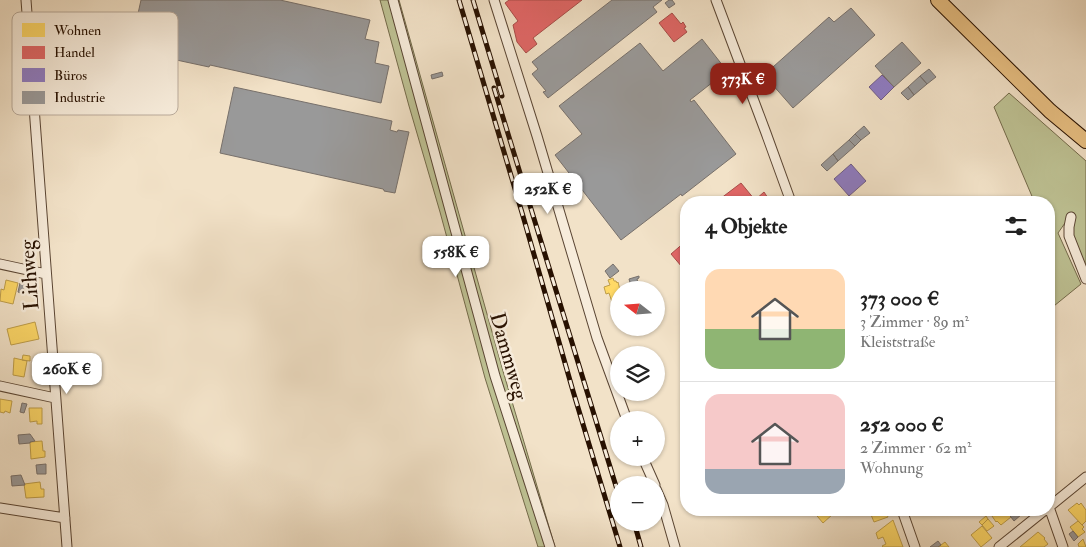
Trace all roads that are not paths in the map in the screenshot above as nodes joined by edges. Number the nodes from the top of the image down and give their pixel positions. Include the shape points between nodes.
1 (393, 0) edge
2 (494, 0) edge
3 (716, 0) edge
4 (938, 0) edge
5 (34, 115) edge
6 (1086, 141) edge
7 (789, 196) edge
8 (1071, 217) dead end
9 (0, 264) edge
10 (46, 274) junction
11 (1086, 279) edge
12 (0, 386) edge
13 (55, 398) junction
14 (623, 411) edge
15 (1086, 477) edge
16 (1055, 502) edge
17 (0, 508) edge
18 (665, 512) edge
19 (904, 516) edge
20 (1038, 516) edge
21 (1052, 516) edge
22 (65, 518) junction
23 (67, 547) edge
24 (550, 547) edge
25 (675, 547) edge
26 (915, 547) edge
27 (999, 547) edge
28 (1064, 547) edge

1 - 24 street, Dammweg via 495,376
2 - 14 street via 597,338
3 - 7 street
4 - 6 main road via 1050,111
5 - 10 street, Lithweg
8 - 11 street via 1069,236
9 - 10 street
10 - 13 street, Lithweg
12 - 13 street
13 - 22 street, Lithweg
15 - 16 street
17 - 22 street
18 - 25 street
19 - 26 street
20 - 27 street
21 - 28 street
22 - 23 street, Lithweg

